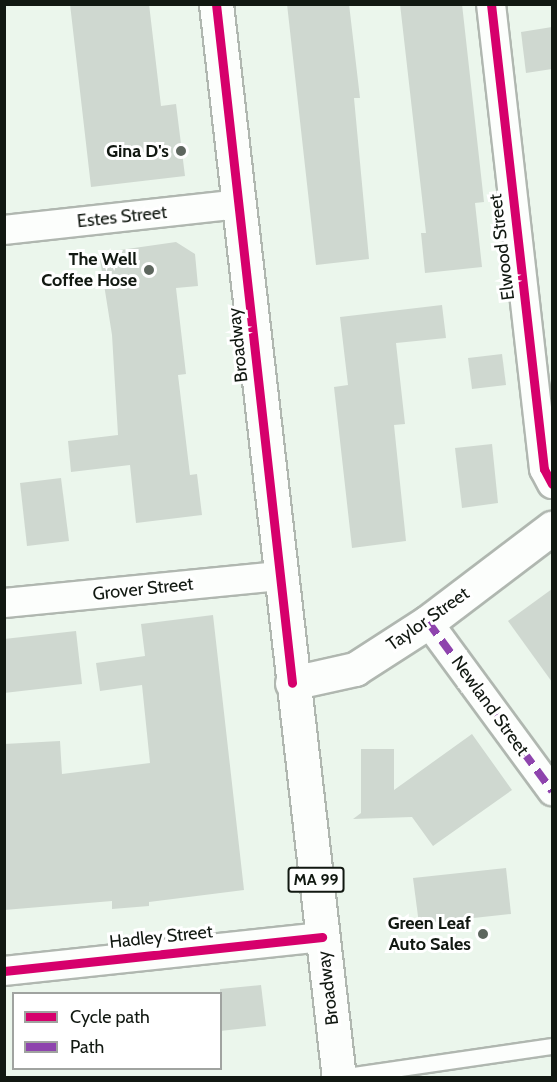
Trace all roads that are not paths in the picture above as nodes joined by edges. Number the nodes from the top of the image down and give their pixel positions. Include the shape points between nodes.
1 (216, 4) edge
2 (491, 4) edge
3 (239, 204) junction
4 (4, 231) edge
5 (552, 484) edge
6 (552, 528) edge
7 (281, 576) junction
8 (4, 603) edge
9 (428, 622) junction
10 (291, 683) junction
11 (552, 791) edge
12 (322, 937) junction
13 (4, 971) edge
14 (552, 1046) edge
15 (339, 1077) edge

1 - 3 main road, Broadway / MA 99
2 - 5 street, Elwood Street via 544,469
3 - 4 street, Estes Street
3 - 7 main road, Broadway / MA 99
6 - 9 main road, Taylor Street
7 - 8 street, Grover Street
7 - 10 main road, Broadway / MA 99
9 - 10 main road, Taylor Street via 355,669
9 - 11 street, Newland Street
10 - 12 main road, Broadway / MA 99
12 - 13 street, Hadley Street
12 - 15 main road, Broadway / MA 99
14 - 15 lane

